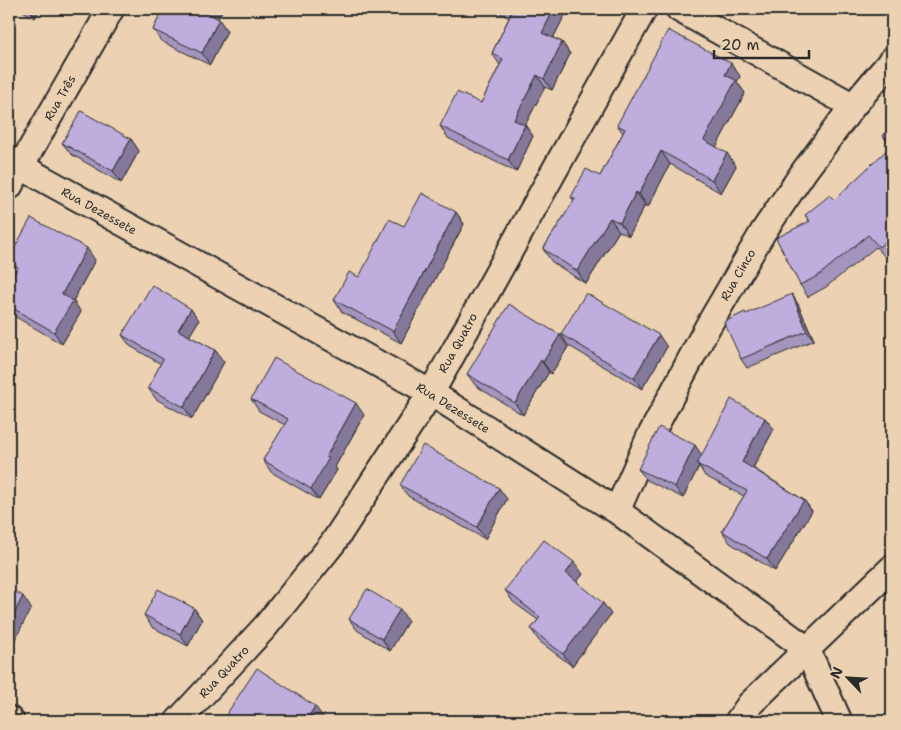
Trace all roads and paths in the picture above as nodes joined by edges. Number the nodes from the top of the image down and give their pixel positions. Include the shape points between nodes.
1 (111, 9) edge
2 (644, 9) edge
3 (679, 9) edge
4 (892, 60) edge
5 (853, 106) junction
6 (13, 171) edge
7 (430, 393) junction
8 (617, 511) junction
9 (892, 568) edge
10 (808, 649) junction
11 (178, 721) edge
12 (738, 721) edge
13 (839, 721) edge

1 - 6 street, Rua Três
2 - 7 street, Rua Quatro
3 - 5 street
4 - 5 street, Rua Cinco
5 - 8 street, Rua Cinco via 758,240 649,438
6 - 7 street, Rua Dezessete
7 - 8 street, Rua Dezessete
7 - 11 street, Rua Quatro via 334,543 265,627
8 - 10 street, Rua Dezessete
9 - 10 street
10 - 12 street via 750,704
10 - 13 street

